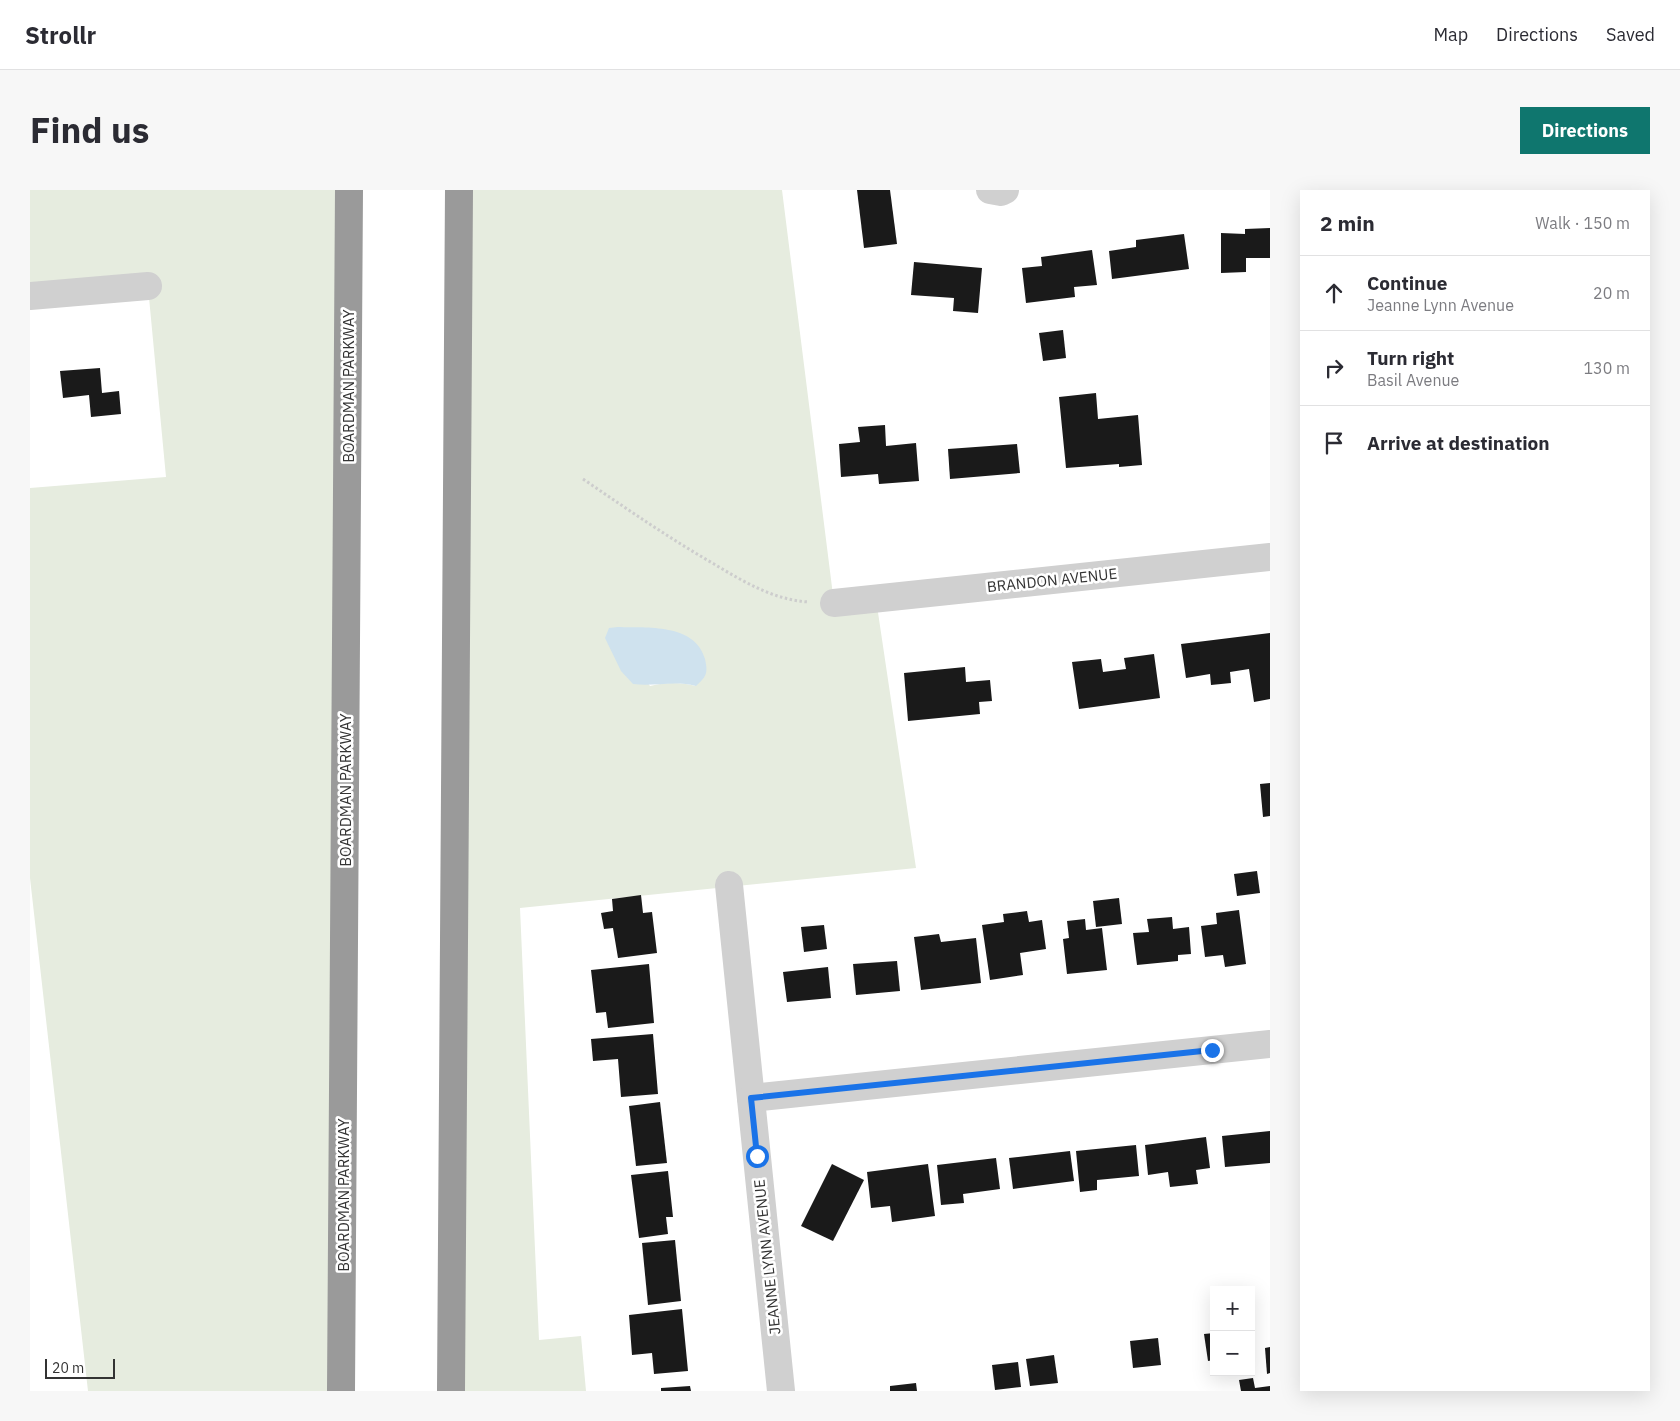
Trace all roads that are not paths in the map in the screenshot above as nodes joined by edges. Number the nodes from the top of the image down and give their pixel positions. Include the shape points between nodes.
1 (350, 190) edge
2 (459, 190) edge
3 (990, 190) edge
4 (1005, 190) edge
5 (148, 286) dead end
6 (30, 296) edge
7 (1270, 558) edge
8 (834, 603) road end
9 (729, 885) dead end
10 (1270, 1044) edge
11 (751, 1098) junction
12 (341, 1391) edge
13 (452, 1391) edge
14 (781, 1391) edge

1 - 12 highway, BOARDMAN PARKWAY
2 - 13 highway
3 - 4 street
5 - 6 street
7 - 8 street, BRANDON AVENUE
9 - 11 street, JEANNE LYNN AVENUE
10 - 11 street
11 - 14 street, JEANNE LYNN AVENUE

